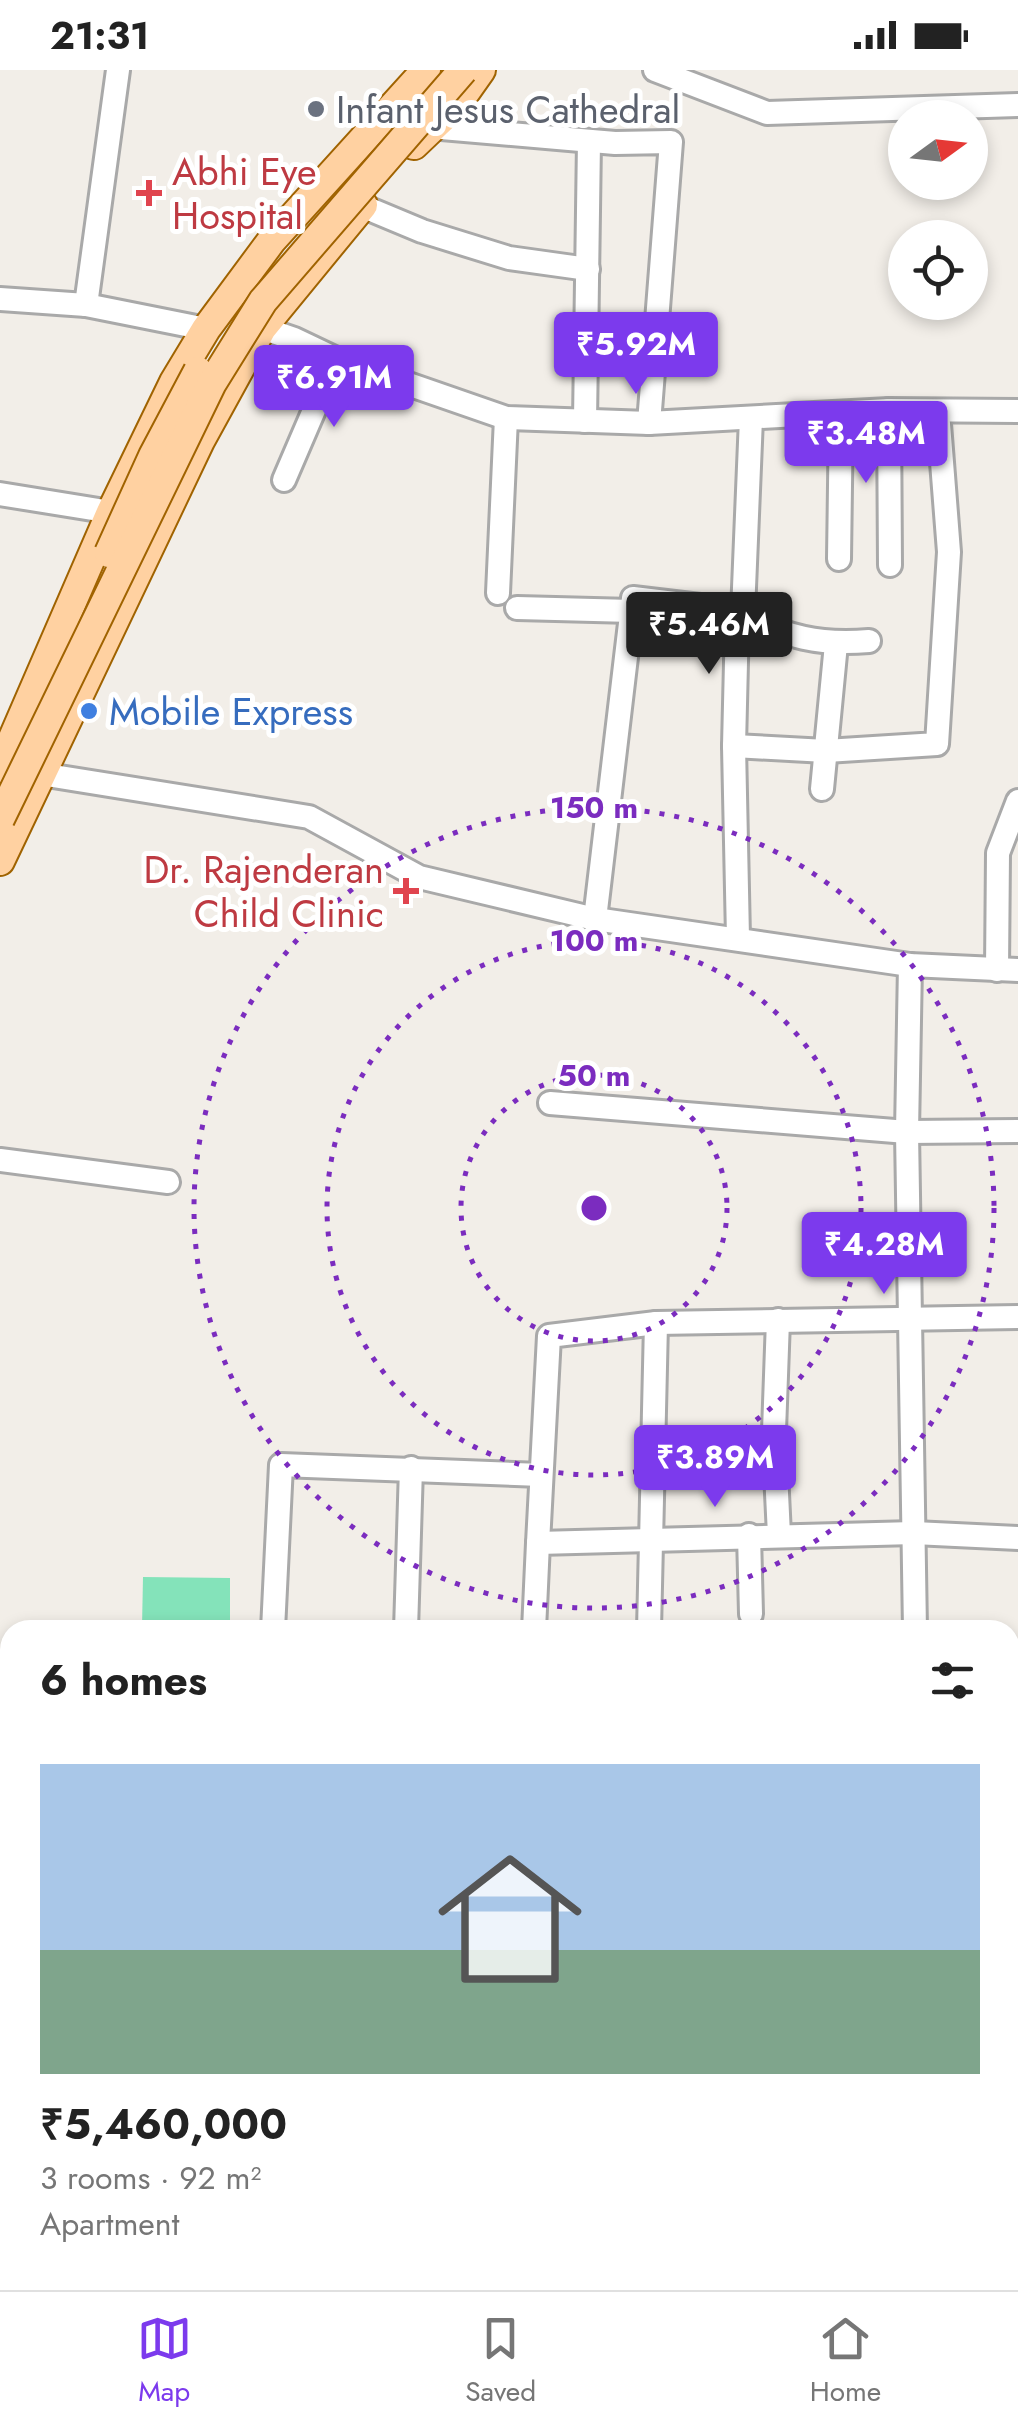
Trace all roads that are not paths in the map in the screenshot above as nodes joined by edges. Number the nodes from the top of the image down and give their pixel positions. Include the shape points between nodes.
1 (118, 70) edge
2 (425, 70) edge
3 (442, 70) edge
4 (463, 70) edge
5 (481, 70) edge
6 (655, 70) edge
7 (1018, 105) edge
8 (430, 127) junction
9 (589, 141) junction
10 (362, 206) junction
11 (588, 269) junction
12 (0, 299) edge
13 (86, 305) junction
14 (262, 328) junction
15 (206, 329) junction
16 (336, 359) junction
17 (889, 410) junction
18 (938, 410) junction
19 (1018, 411) edge
20 (841, 413) junction
21 (506, 418) junction
22 (751, 418) junction
23 (584, 421) junction
24 (649, 423) junction
25 (284, 480) dead end
26 (0, 494) edge
27 (112, 512) junction
28 (838, 559) dead end
29 (890, 564) dead end
30 (632, 611) junction
31 (740, 616) junction
32 (869, 641) dead end
33 (836, 644) junction
34 (734, 746) junction
35 (826, 751) junction
36 (0, 769) edge
37 (44, 774) junction
38 (0, 785) edge
39 (822, 789) dead end
40 (1018, 801) edge
41 (0, 819) edge
42 (0, 861) edge
43 (596, 919) junction
44 (738, 938) junction
45 (910, 964) junction
46 (1007, 970) edge
47 (550, 1103) dead end
48 (1018, 1131) edge
49 (907, 1132) junction
50 (0, 1160) edge
51 (168, 1182) dead end
52 (1018, 1316) edge
53 (910, 1318) junction
54 (778, 1320) junction
55 (656, 1323) junction
56 (411, 1468) junction
57 (541, 1475) junction
58 (914, 1533) junction
59 (749, 1535) junction
60 (779, 1535) junction
61 (1018, 1538) edge
62 (652, 1539) junction
63 (538, 1542) junction
64 (751, 1614) dead end
65 (274, 1620) edge
66 (406, 1620) edge
67 (534, 1620) edge
68 (650, 1620) edge
69 (915, 1620) edge

1 - 13 street
2 - 15 main road via 272,240
3 - 38 main road, bridge via 285,245 195,376
4 - 41 main road, bridge via 262,301 212,383
5 - 8 main road
6 - 7 street via 767,112
8 - 9 street
8 - 10 main road
9 - 11 street
9 - 24 street via 671,142
10 - 11 street via 510,258
10 - 14 main road
11 - 23 street
12 - 13 street
13 - 15 street
14 - 16 street
14 - 37 main road via 200,440
15 - 27 main road
16 - 21 street
16 - 25 street
17 - 18 street
17 - 20 street
17 - 29 street
18 - 19 street
18 - 35 street via 949,552 937,744
20 - 22 street
20 - 28 street
21 - 23 street
21 - 30 street via 507,601
22 - 24 street
22 - 31 street
23 - 24 street
26 - 27 street
27 - 36 main road
30 - 31 street via 633,598
30 - 43 street
31 - 33 street via 774,632
31 - 34 street
32 - 33 street
33 - 35 street
34 - 35 street
34 - 44 street
35 - 39 street
36 - 37 street
37 - 42 main road
37 - 43 street via 308,817 420,878
40 - 46 street via 998,853
43 - 44 street
44 - 45 street
45 - 46 street
45 - 49 street
47 - 49 street
48 - 49 street
49 - 53 street
50 - 51 street
52 - 53 street
53 - 54 street
53 - 58 street
54 - 55 street
54 - 60 street
55 - 57 street via 549,1336
55 - 62 street
56 - 57 street
56 - 65 street via 281,1465
56 - 66 street
57 - 63 street
58 - 60 street
58 - 61 street
58 - 69 street
59 - 60 street
59 - 62 street
59 - 64 street
62 - 63 street
62 - 68 street
63 - 67 street

